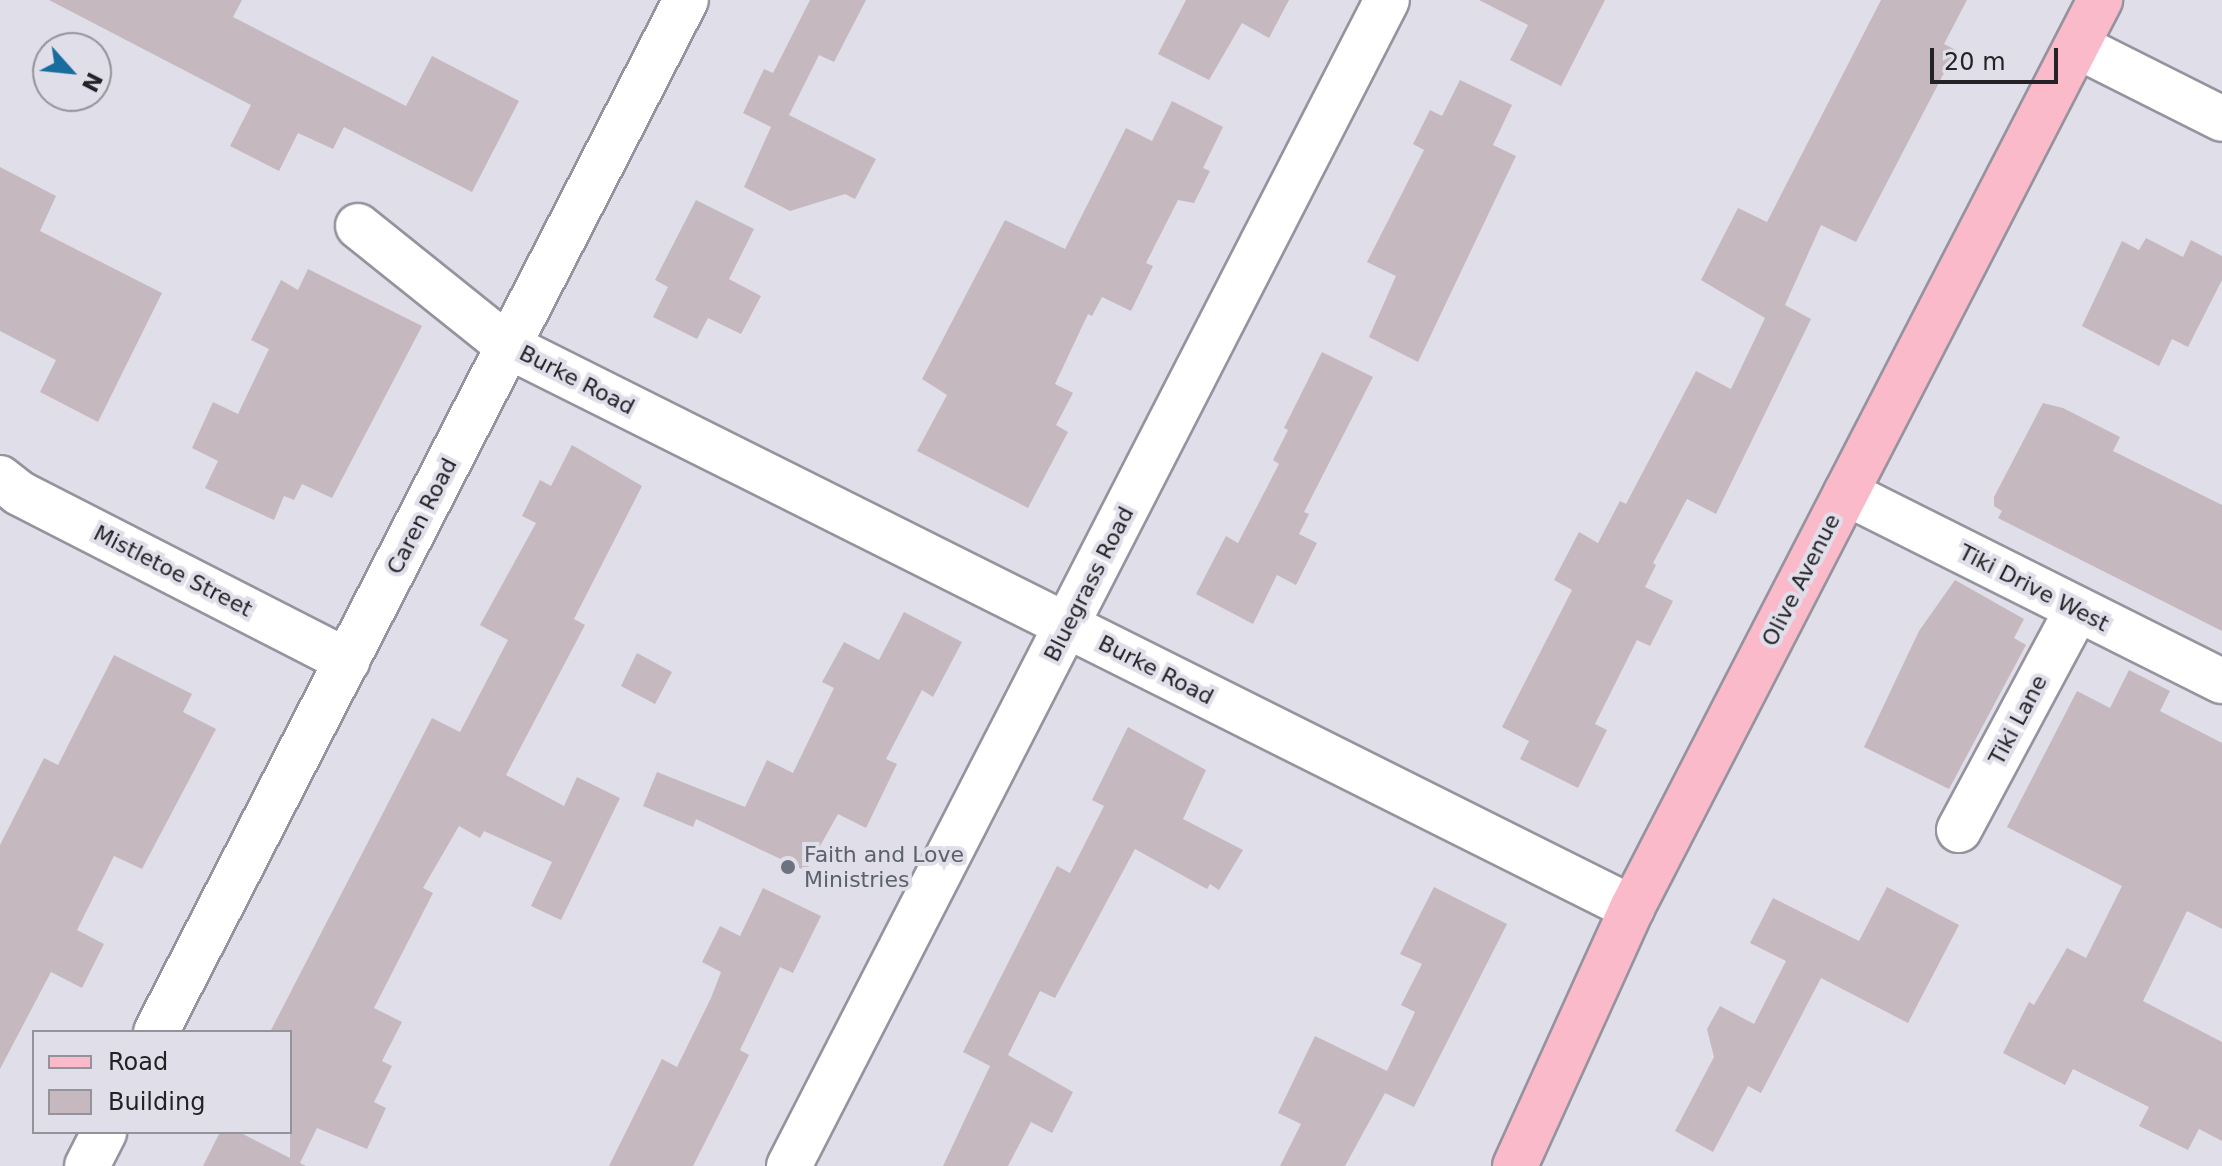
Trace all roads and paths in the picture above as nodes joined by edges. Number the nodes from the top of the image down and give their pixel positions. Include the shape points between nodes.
1 (686, 0) edge
2 (1387, 0) edge
3 (2100, 0) edge
4 (2077, 46) junction
5 (2222, 119) edge
6 (358, 226) dead end
7 (508, 346) junction
8 (0, 478) edge
9 (1846, 493) junction
10 (2077, 610) junction
11 (1068, 625) junction
12 (348, 661) junction
13 (2222, 681) edge
14 (1959, 830) dead end
15 (1632, 908) junction
16 (157, 1030) edge
17 (103, 1134) edge
18 (87, 1166) edge
19 (789, 1166) edge
20 (1515, 1166) edge

1 - 7 street, Caren Road
2 - 11 street, Bluegrass Road
3 - 4 main road, Olive Avenue
4 - 5 street
4 - 9 main road, Olive Avenue
6 - 7 street, Burke Road
7 - 11 street, Burke Road
7 - 12 street, Caren Road
8 - 12 street, Mistletoe Street via 19,493
9 - 10 street, Tiki Drive West
9 - 15 main road, Olive Avenue
10 - 13 street, Tiki Drive West
10 - 14 street, Tiki Lane
11 - 15 street, Burke Road
11 - 19 street, Bluegrass Road
12 - 16 street, Caren Road
15 - 20 main road, Olive Avenue
17 - 18 street

